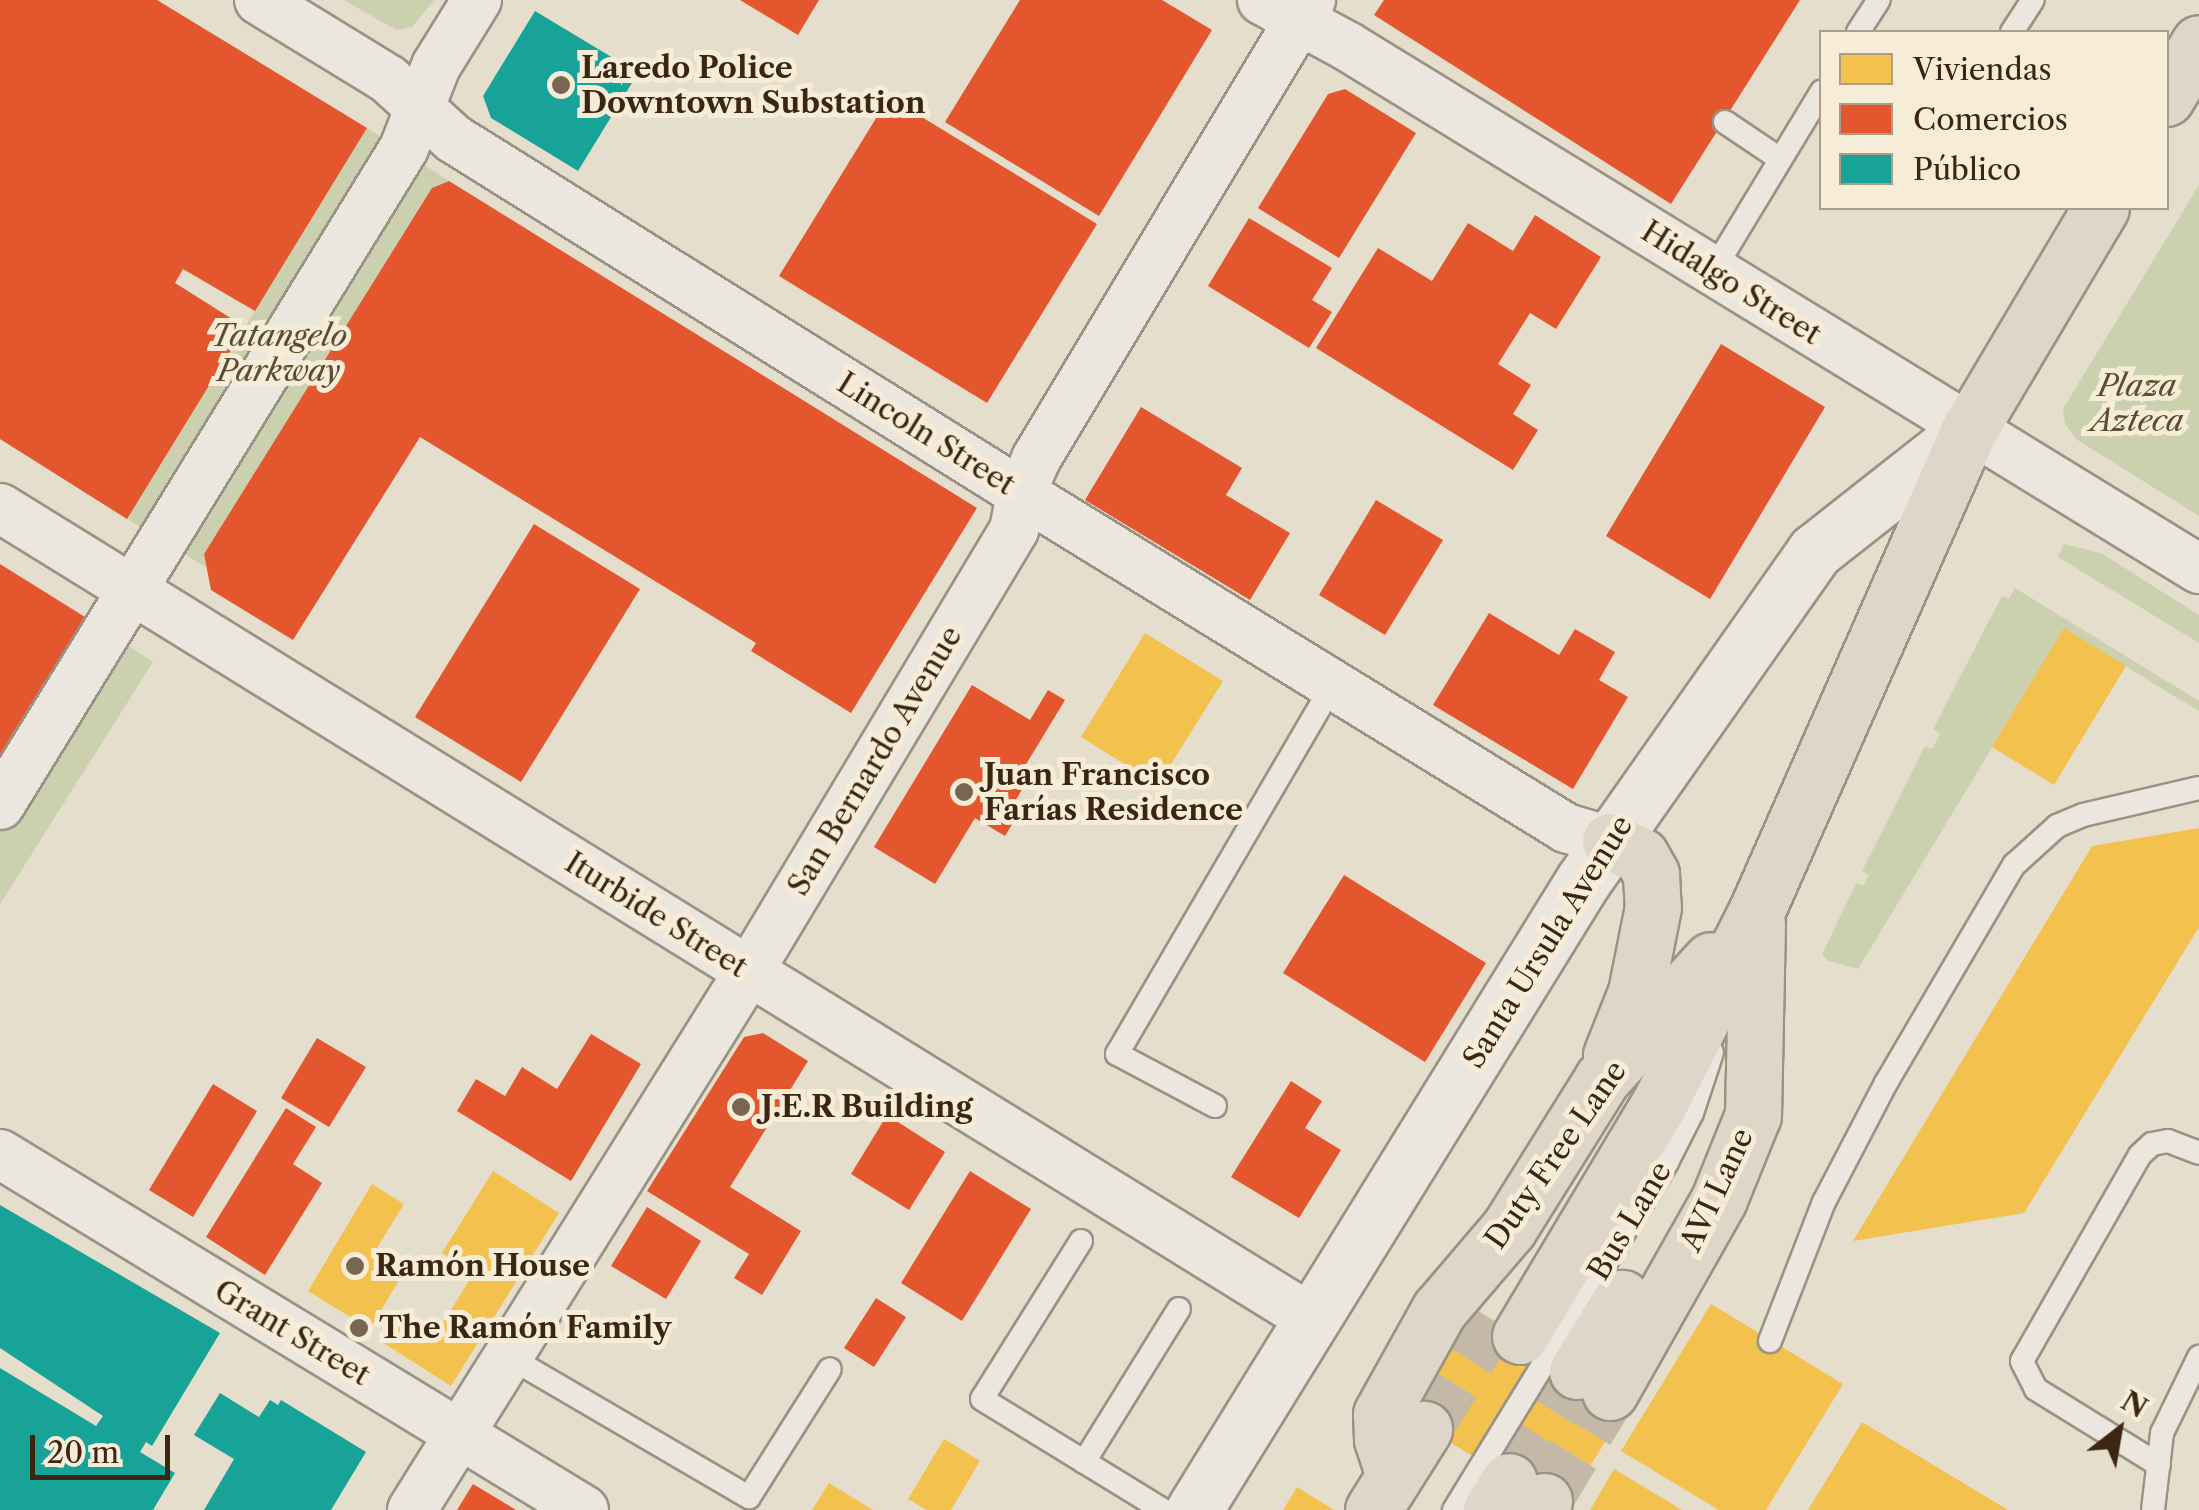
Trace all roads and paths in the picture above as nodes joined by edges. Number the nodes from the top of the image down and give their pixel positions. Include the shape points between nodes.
1 (258, 0) edge
2 (477, 0) edge
3 (1879, 0) edge
4 (2033, 0) edge
5 (1290, 7) edge
6 (1859, 30) edge
7 (2013, 30) edge
8 (2199, 43) edge
9 (2169, 93) edge
10 (1819, 96) edge
11 (418, 110) junction
12 (1725, 122) dead end
13 (1780, 159) junction
14 (2101, 210) edge
15 (1713, 271) junction
16 (1969, 430) junction
17 (1021, 493) junction
18 (0, 508) edge
19 (2199, 569) edge
20 (133, 590) junction
21 (1332, 686) junction
22 (2199, 788) edge
23 (0, 805) edge
24 (1610, 841) junction
25 (1757, 910) junction
26 (748, 972) junction
27 (1602, 1079) junction
28 (1216, 1106) dead end
29 (2199, 1152) edge
30 (0, 1154) edge
31 (1081, 1241) dead end
32 (1179, 1310) dead end
33 (1313, 1320) junction
34 (1506, 1327) tunnel mouth
35 (1770, 1341) dead end
36 (509, 1357) junction
37 (2199, 1357) edge
38 (830, 1369) dead end
39 (1594, 1381) tunnel mouth
40 (460, 1435) junction
41 (1439, 1438) tunnel mouth
42 (1084, 1462) junction
43 (2159, 1465) junction
44 (1395, 1499) edge
45 (412, 1510) edge
46 (584, 1510) edge
47 (1162, 1510) edge
48 (1194, 1510) edge
49 (1454, 1510) edge
50 (2153, 1510) edge

1 - 11 street, Lincoln Street via 388,79
2 - 11 street
3 - 6 lane
4 - 7 lane
5 - 15 street, Hidalgo Street
5 - 17 street, San Bernardo Avenue
8 - 9 highway
10 - 13 lane
11 - 17 street, Lincoln Street via 471,150
11 - 20 street via 404,148
12 - 13 lane
13 - 15 lane
14 - 16 highway, Santa Ursula Avenue
15 - 16 street, Hidalgo Street
16 - 19 street, Hidalgo Street
16 - 24 main road, Santa Ursula Avenue via 1815,551
16 - 25 highway, Santa Ursula Avenue
17 - 21 street, Lincoln Street
17 - 26 street, San Bernardo Avenue via 1014,530
18 - 20 street, Iturbide Street
20 - 23 street
20 - 26 street, Iturbide Street
21 - 24 street, Lincoln Street via 1566,828
21 - 28 lane via 1117,1054
22 - 35 lane via 2070,821 2014,865 1842,1168
24 - 27 highway via 1640,856 1651,874 1653,907 1636,992
24 - 33 main road, Santa Ursula Avenue
25 - 27 highway, Duty Free Lane
25 - 34 highway, Santa Ursula Avenue via 1659,1104
25 - 39 highway, AVI Lane via 1753,1115 1718,1199
25 - 49 lane, Bus Lane via 1692,1113
26 - 33 street, Iturbide Street
26 - 36 street, San Bernardo Avenue
27 - 44 highway, Duty Free Lane via 1509,1228 1446,1300 1390,1394 1381,1414 1382,1440
29 - 43 lane via 2168,1141 2140,1155 2022,1361 2036,1389
30 - 40 street, Grant Street
31 - 42 lane via 982,1399
32 - 42 lane
33 - 48 main road, Santa Ursula Avenue
36 - 38 lane via 749,1498
36 - 40 street, San Bernardo Avenue
37 - 43 lane via 2162,1433
40 - 45 street, San Bernardo Avenue
40 - 46 street, Grant Street
41 - 44 highway
42 - 47 lane
43 - 50 lane

